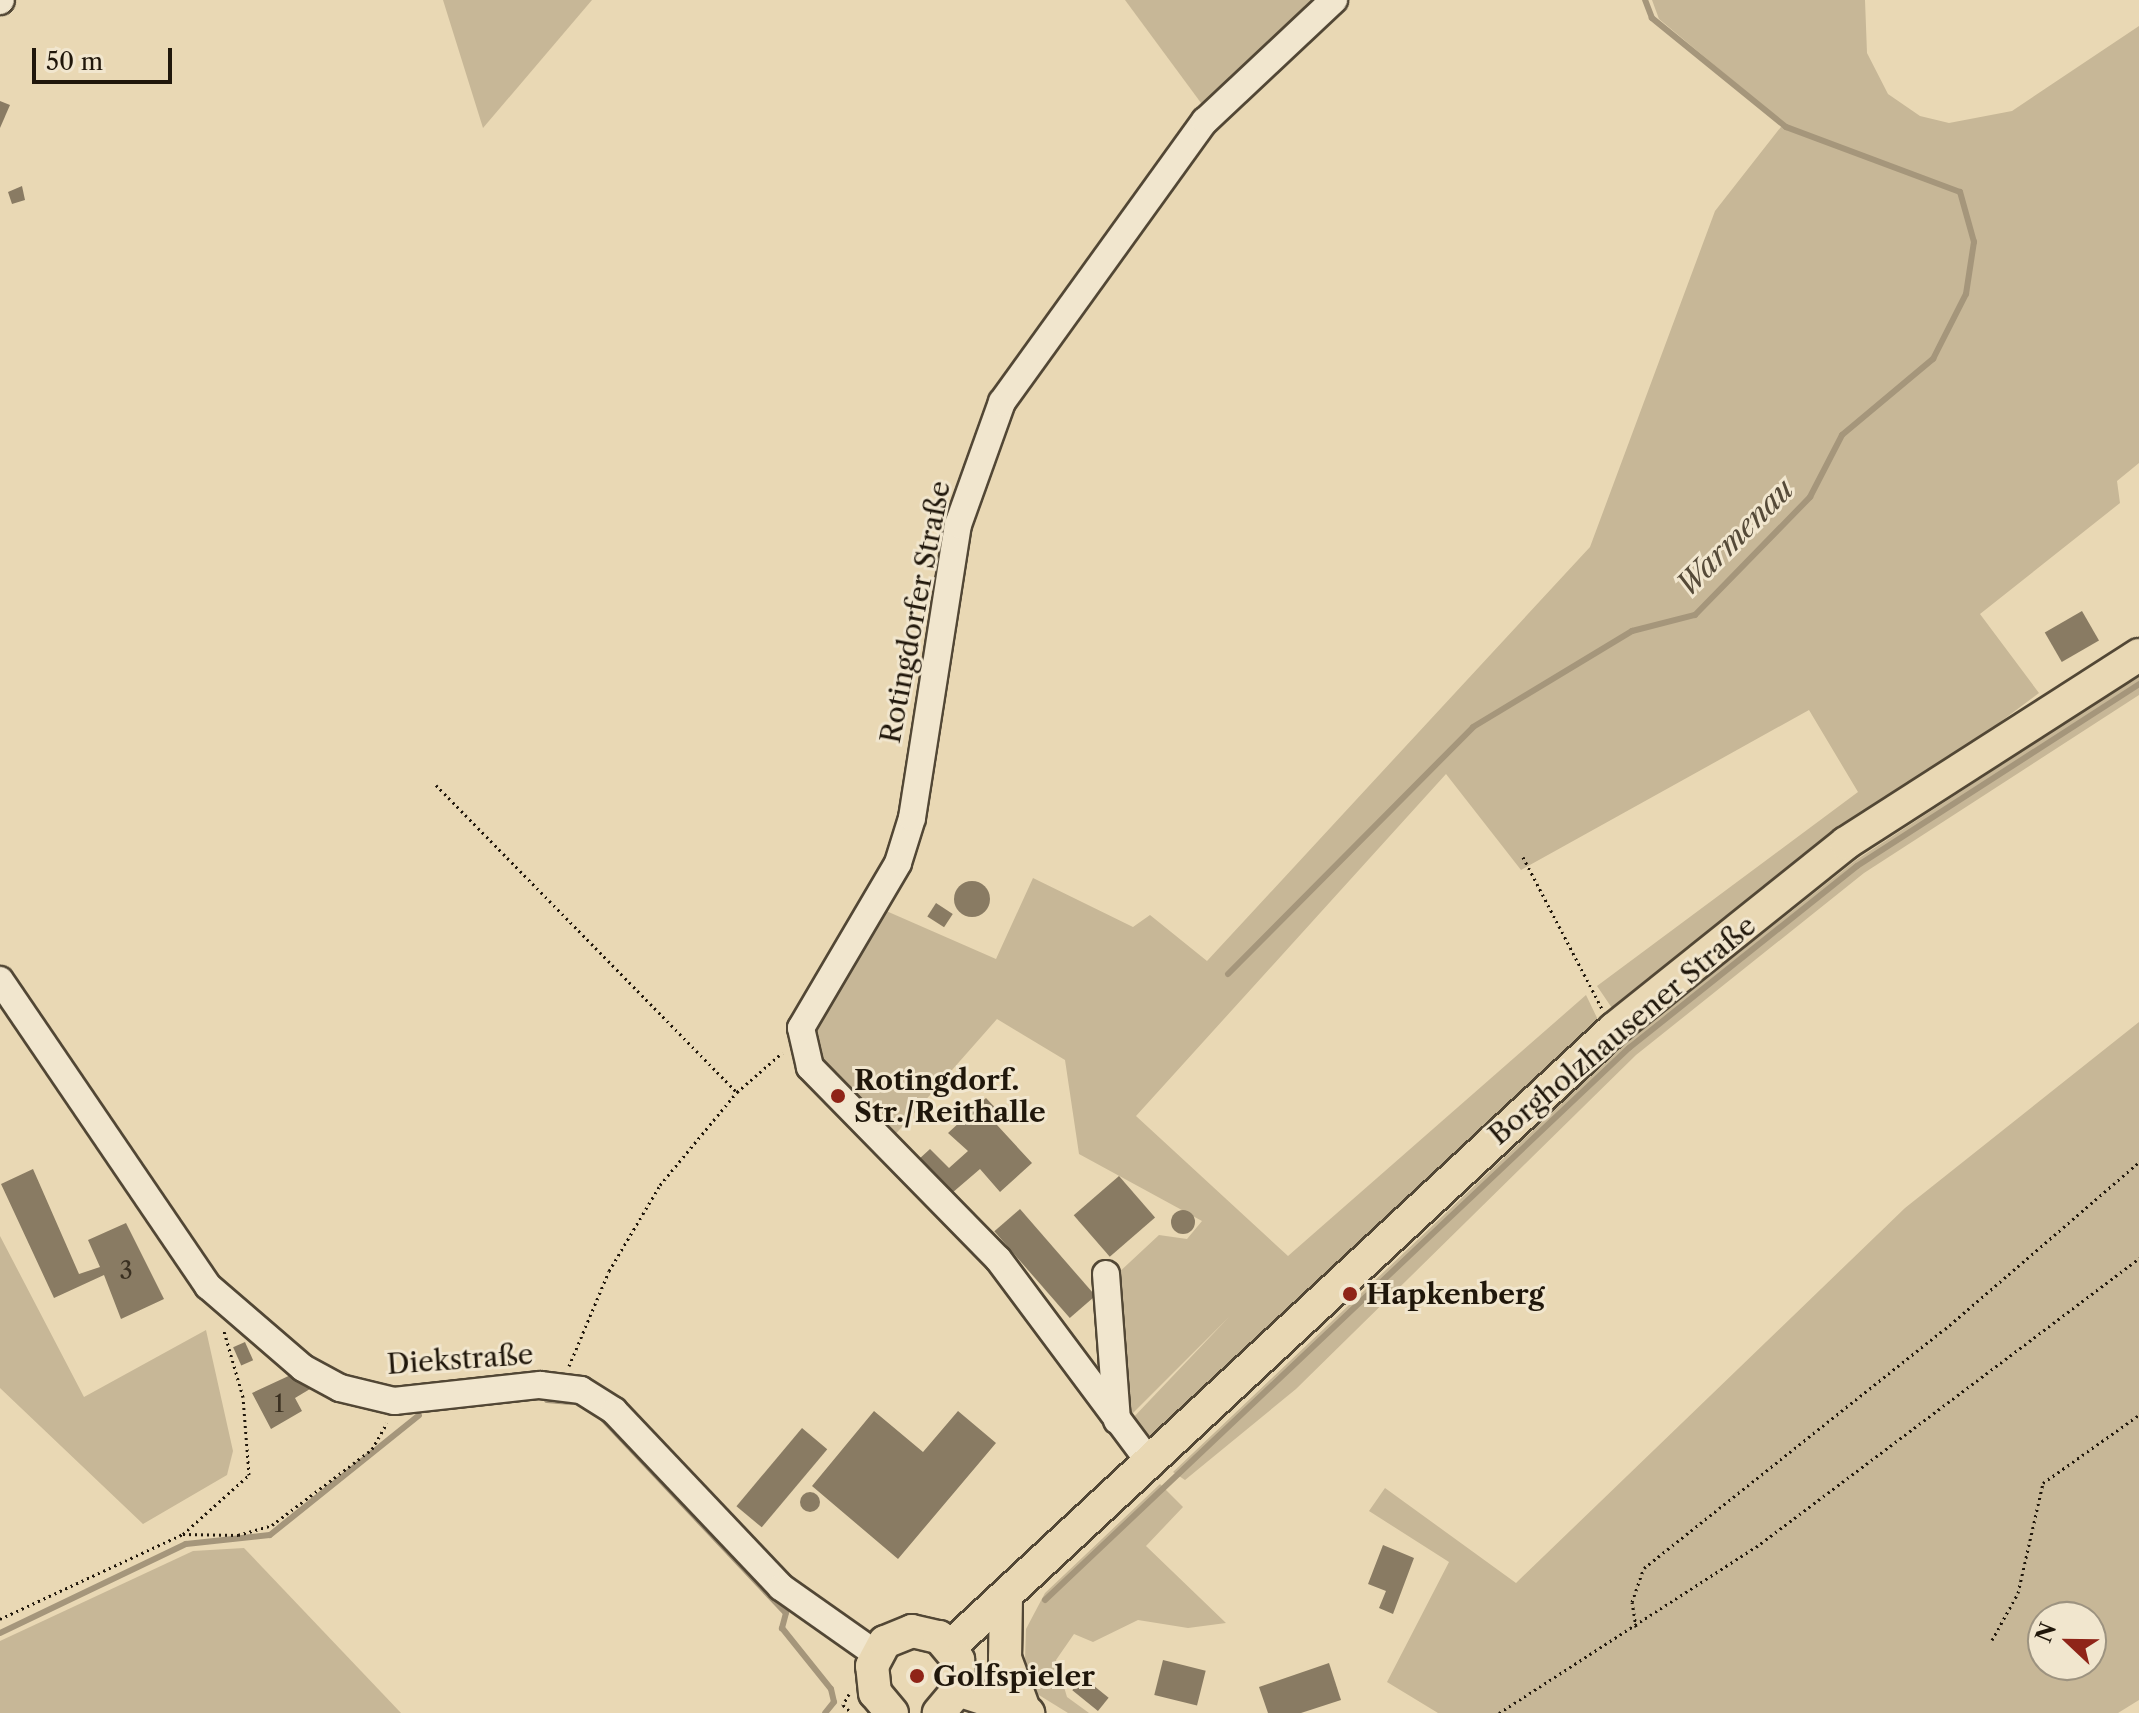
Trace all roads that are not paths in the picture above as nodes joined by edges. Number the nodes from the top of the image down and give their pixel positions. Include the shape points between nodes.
1 (1334, 0) edge
2 (2139, 655) edge
3 (0, 980) edge
4 (1106, 1274) dead end
5 (1117, 1425) junction
6 (1151, 1464) junction
7 (1006, 1597) junction
8 (950, 1647) junction
9 (876, 1654) junction
10 (948, 1701) edge
11 (882, 1710) edge
12 (1026, 1712) edge

1 - 5 street, Rotingdorfer Straße via 1205,121 1002,402 958,525 902,848 876,906 806,1011 800,1045 810,1067 998,1259
2 - 6 main road, Borgholzhausener Straße via 1846,843 1614,1029
3 - 9 street, Diekstraße via 223,1302 303,1368 340,1388 394,1401 567,1385 614,1411 781,1587
4 - 5 street
5 - 6 street
6 - 7 main road, Borgholzhausener Straße
7 - 8 main road, Borgholzhausener Straße
7 - 12 main road via 1005,1658
8 - 9 main road via 912,1631
8 - 10 main road
9 - 11 main road via 871,1680
10 - 12 main road

